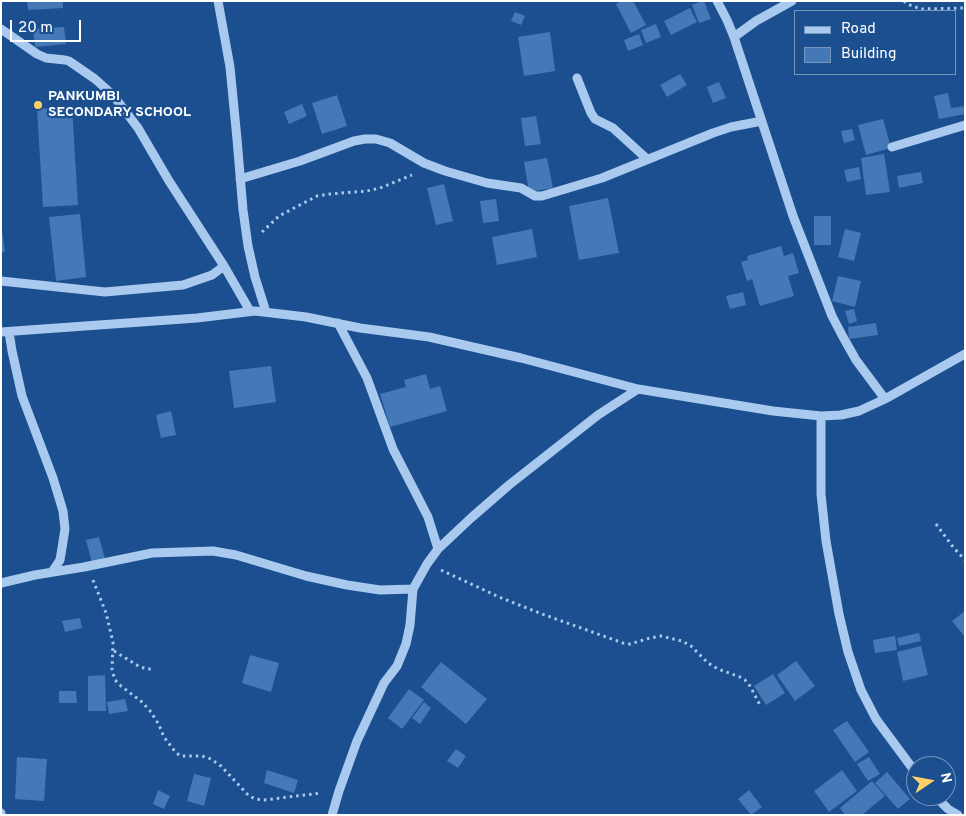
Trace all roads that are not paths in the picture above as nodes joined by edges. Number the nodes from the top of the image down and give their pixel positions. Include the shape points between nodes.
1 (218, 1) edge
2 (717, 1) edge
3 (792, 1) edge
4 (1, 29) edge
5 (734, 37) junction
6 (577, 78) dead end
7 (762, 122) junction
8 (965, 125) edge
9 (892, 147) dead end
10 (647, 160) junction
11 (240, 180) junction
12 (224, 266) junction
13 (1, 281) edge
14 (250, 311) junction
15 (266, 312) junction
16 (338, 323) junction
17 (5, 332) edge
18 (965, 354) edge
19 (638, 389) junction
20 (885, 399) junction
21 (821, 416) junction
22 (438, 549) junction
23 (52, 572) junction
24 (1, 583) edge
25 (413, 589) junction
26 (906, 760) edge
27 (945, 806) edge
28 (332, 815) edge
29 (958, 815) edge

1 - 11 street via 230,67
2 - 5 street
3 - 5 street
4 - 12 street via 37,54 76,66 113,95 138,128 168,182
5 - 7 street
6 - 10 street via 595,119 613,128
7 - 10 street via 731,127
7 - 20 street via 796,224 832,316 856,360
8 - 9 street
10 - 11 street via 602,178 535,196 521,188 480,181 434,167 390,143 365,139
11 - 15 street via 248,246
12 - 13 street via 212,275 182,285 106,292
12 - 14 street
14 - 15 street
14 - 17 street
15 - 16 street
16 - 19 street via 429,337
16 - 22 street via 367,378 393,449 428,517
17 - 23 street via 22,396 63,511 65,529 60,560
18 - 20 street
19 - 21 street
19 - 22 street via 551,451
20 - 21 street via 859,411
21 - 26 street via 821,494 826,541 848,652 861,690 876,719
22 - 25 street
23 - 24 street
23 - 25 street via 152,553 213,551 347,585 380,590
25 - 28 street via 406,644 384,682 357,741
27 - 29 street

